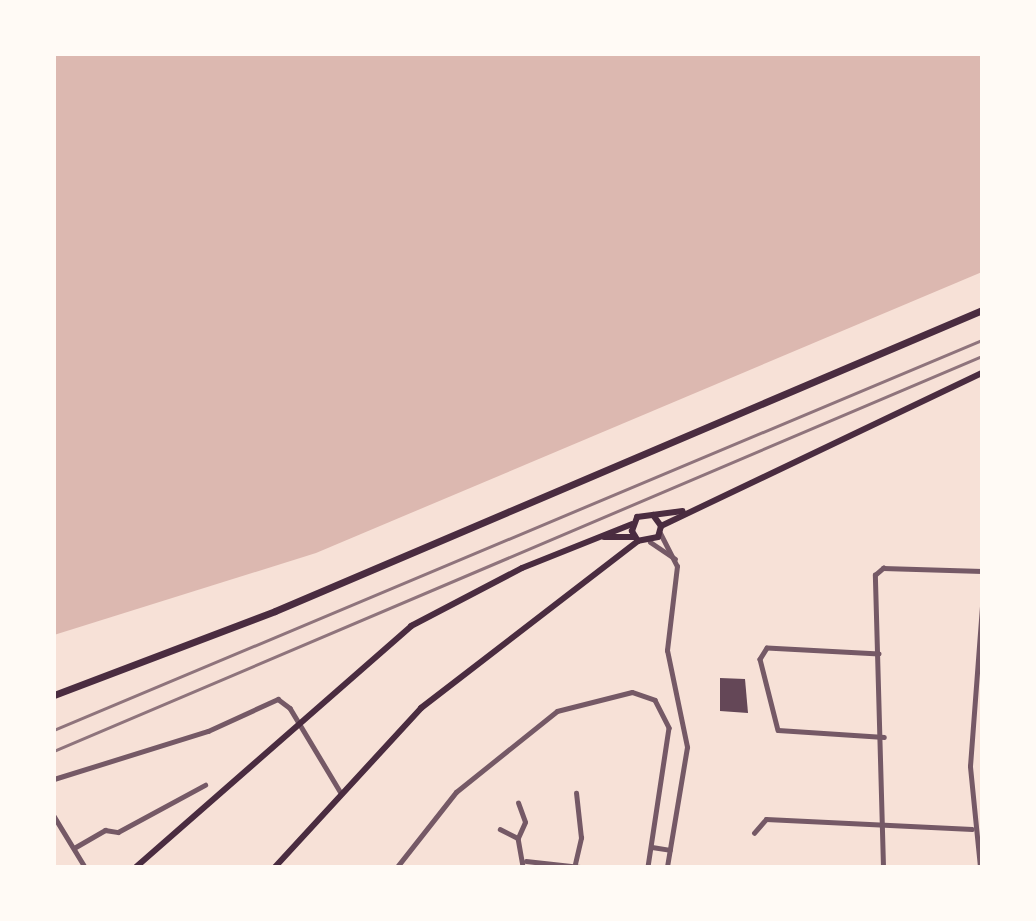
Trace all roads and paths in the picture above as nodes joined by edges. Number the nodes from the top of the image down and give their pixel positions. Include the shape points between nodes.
1 (982, 310) edge
2 (982, 373) edge
3 (689, 510) junction
4 (653, 515) junction
5 (632, 524) junction
6 (661, 529) junction
7 (598, 537) junction
8 (637, 539) junction
9 (650, 542) junction
10 (675, 559) junction
11 (982, 571) edge
12 (982, 605) edge
13 (880, 654) junction
14 (54, 695) edge
15 (299, 722) junction
16 (884, 737) junction
17 (54, 779) edge
18 (205, 785) dead end
19 (341, 793) junction
20 (576, 793) dead end
21 (518, 803) dead end
22 (54, 816) edge
23 (886, 827) junction
24 (500, 828) dead end
25 (972, 829) junction
26 (754, 833) dead end
27 (517, 838) junction
28 (652, 847) junction
29 (74, 848) junction
30 (670, 850) junction
31 (524, 864) edge
32 (578, 865) edge
33 (85, 867) edge
34 (136, 867) edge
35 (275, 867) edge
36 (397, 867) edge
37 (648, 867) edge
38 (667, 867) edge
39 (883, 867) edge
40 (980, 867) edge

1 - 14 main road via 275,611
2 - 3 main road
3 - 4 main road
3 - 6 main road
4 - 5 main road via 640,515
4 - 6 main road
5 - 7 main road
5 - 8 main road
6 - 9 main road
6 - 10 street
7 - 8 main road
7 - 15 main road via 426,616
8 - 9 main road
8 - 19 main road via 440,691
9 - 10 street
10 - 30 street via 667,650 687,747
11 - 13 street via 878,571
12 - 25 street
13 - 16 street
13 - 16 street via 768,648 760,659 778,730
15 - 17 street via 286,703 272,700 216,728
15 - 19 street
15 - 34 main road
16 - 23 street
18 - 29 street via 118,832 105,830
19 - 35 main road
20 - 32 street via 581,838
21 - 27 street via 525,822
22 - 29 street
23 - 25 street
23 - 26 street via 766,819
23 - 39 street
24 - 27 street
25 - 40 street
27 - 31 street
28 - 30 street
28 - 36 street via 669,728 655,700 618,692 557,711 456,792
28 - 37 street
29 - 33 street
30 - 38 street
31 - 32 street

